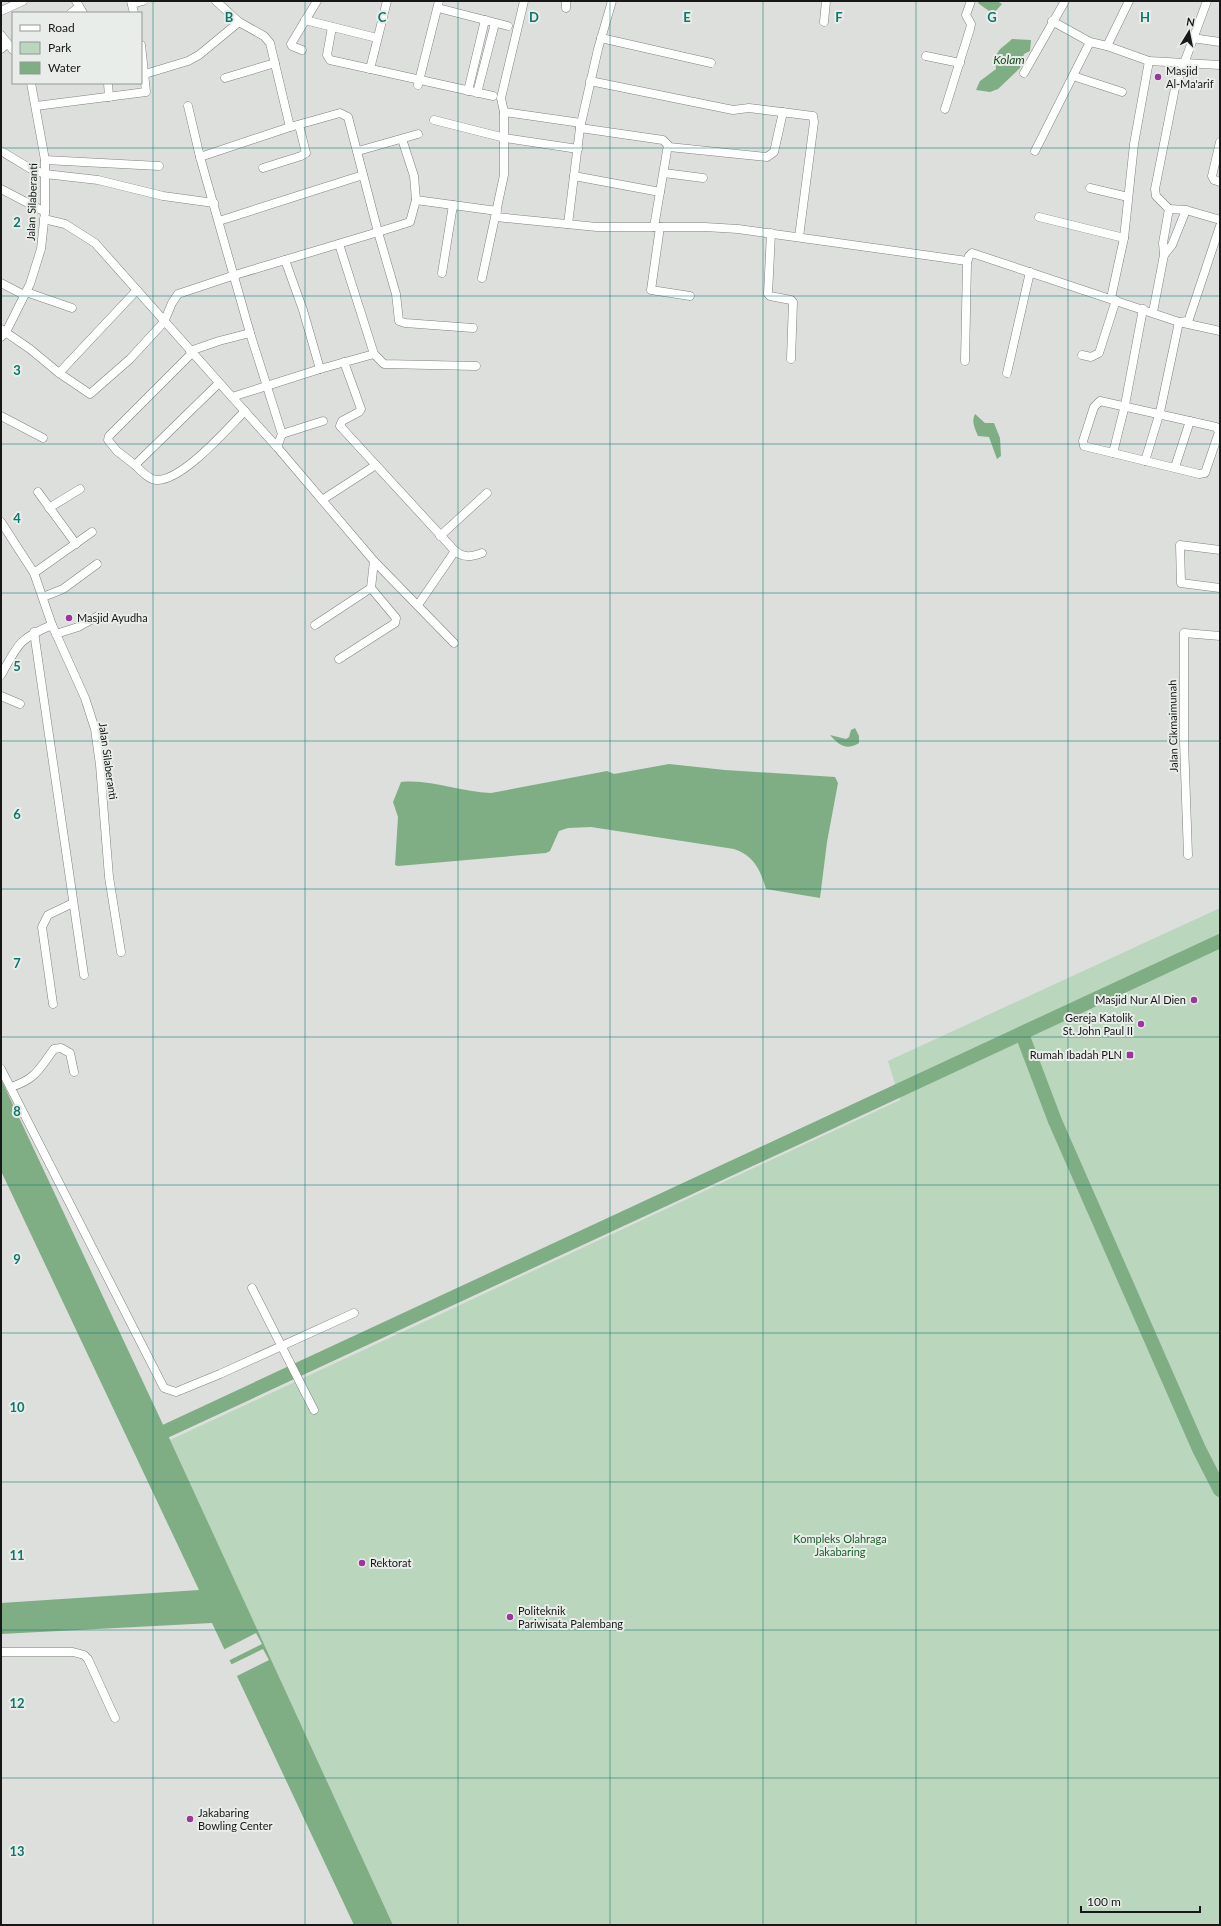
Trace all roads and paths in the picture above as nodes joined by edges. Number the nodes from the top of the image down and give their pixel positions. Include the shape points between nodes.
1 (23, 1) edge
2 (143, 1) edge
3 (216, 1) edge
4 (317, 1) edge
5 (387, 1) edge
6 (524, 1) edge
7 (612, 1) edge
8 (826, 1) edge
9 (971, 1) edge
10 (1065, 1) edge
11 (1129, 1) edge
12 (1207, 1) edge
13 (131, 3) edge
14 (438, 5) edge
15 (1, 11) edge
16 (305, 20) junction
17 (485, 20) junction
18 (1052, 21) junction
19 (239, 22) junction
20 (824, 22) dead end
21 (494, 23) junction
22 (508, 26) dead end
23 (332, 27) junction
24 (1, 35) edge
25 (378, 38) junction
26 (601, 38) junction
27 (1192, 38) junction
28 (1090, 42) junction
29 (1220, 42) edge
30 (4, 46) edge
31 (1107, 46) junction
32 (302, 50) dead end
33 (142, 52) edge
34 (926, 56) dead end
35 (1149, 61) junction
36 (960, 62) junction
37 (275, 63) junction
38 (711, 63) dead end
39 (1183, 63) junction
40 (1220, 64) edge
41 (370, 69) junction
42 (1024, 73) dead end
43 (145, 74) junction
44 (1073, 76) junction
45 (225, 78) dead end
46 (590, 81) junction
47 (418, 83) junction
48 (31, 84) edge
49 (108, 84) edge
50 (468, 91) junction
51 (1122, 92) dead end
52 (477, 94) junction
53 (493, 96) dead end
54 (109, 97) junction
55 (36, 106) junction
56 (188, 106) dead end
57 (945, 109) dead end
58 (504, 112) junction
59 (783, 112) junction
60 (434, 120) dead end
61 (299, 125) junction
62 (581, 126) junction
63 (290, 127) junction
64 (418, 134) dead end
65 (504, 138) junction
66 (402, 139) junction
67 (1220, 142) edge
68 (669, 146) junction
69 (578, 149) junction
70 (1, 151) edge
71 (358, 151) junction
72 (1035, 151) dead end
73 (1219, 151) edge
74 (200, 157) junction
75 (45, 160) junction
76 (159, 166) dead end
77 (263, 168) dead end
78 (664, 172) junction
79 (45, 174) junction
80 (364, 174) junction
81 (574, 176) junction
82 (703, 178) dead end
83 (1220, 182) edge
84 (1090, 188) dead end
85 (1, 189) edge
86 (660, 192) junction
87 (1128, 196) junction
88 (416, 200) junction
89 (214, 203) junction
90 (453, 205) junction
91 (1169, 209) junction
92 (1186, 210) junction
93 (496, 214) junction
94 (45, 216) junction
95 (1039, 217) dead end
96 (1220, 220) edge
97 (219, 221) junction
98 (568, 224) junction
99 (1220, 226) edge
100 (657, 227) junction
101 (378, 232) junction
102 (771, 233) junction
103 (799, 237) junction
104 (1124, 238) junction
105 (339, 244) junction
106 (1164, 255) junction
107 (285, 260) junction
108 (967, 262) junction
109 (1030, 272) junction
110 (442, 273) dead end
111 (235, 275) junction
112 (482, 278) dead end
113 (1, 283) edge
114 (137, 290) junction
115 (25, 293) junction
116 (690, 296) dead end
117 (1114, 299) junction
118 (72, 308) dead end
119 (1143, 309) junction
120 (1153, 312) junction
121 (164, 322) junction
122 (1179, 322) junction
123 (473, 328) dead end
124 (1220, 331) edge
125 (3, 333) edge
126 (250, 333) junction
127 (191, 352) junction
128 (374, 354) junction
129 (1082, 355) dead end
130 (791, 359) dead end
131 (965, 361) dead end
132 (344, 362) junction
133 (476, 366) dead end
134 (320, 369) junction
135 (59, 373) junction
136 (1006, 373) dead end
137 (219, 383) junction
138 (268, 385) junction
139 (232, 397) junction
140 (1125, 405) junction
141 (245, 412) junction
142 (1159, 414) junction
143 (1, 416) edge
144 (323, 421) dead end
145 (1190, 421) junction
146 (282, 434) junction
147 (43, 438) dead end
148 (277, 447) junction
149 (1113, 453) junction
150 (1146, 461) junction
151 (135, 465) junction
152 (376, 465) junction
153 (1175, 467) junction
154 (80, 489) dead end
155 (38, 492) dead end
156 (487, 493) dead end
157 (322, 500) junction
158 (49, 508) junction
159 (1, 522) edge
160 (92, 532) dead end
161 (440, 536) junction
162 (76, 544) junction
163 (1220, 550) edge
164 (455, 551) junction
165 (482, 553) dead end
166 (374, 562) junction
167 (97, 564) dead end
168 (34, 573) junction
169 (371, 588) junction
170 (1220, 588) edge
171 (43, 597) junction
172 (418, 605) junction
173 (98, 616) dead end
174 (52, 625) junction
175 (315, 625) dead end
176 (34, 632) junction
177 (56, 634) junction
178 (1220, 636) edge
179 (454, 643) dead end
180 (339, 659) dead end
181 (1, 675) edge
182 (1, 696) edge
183 (20, 704) dead end
184 (1188, 855) dead end
185 (73, 904) junction
186 (121, 952) dead end
187 (84, 975) dead end
188 (53, 1004) dead end
189 (1, 1069) edge
190 (74, 1072) dead end
191 (11, 1086) junction
192 (252, 1288) dead end
193 (354, 1313) dead end
194 (282, 1346) junction
195 (314, 1410) dead end
196 (1, 1652) edge
197 (115, 1718) dead end

1 - 15 street
2 - 13 street
3 - 19 street
4 - 16 street
5 - 25 street
6 - 58 street via 501,98
7 - 26 street
8 - 20 street
9 - 36 street via 966,15 971,26
10 - 18 street
11 - 31 street
12 - 27 street
14 - 17 street
14 - 47 street
16 - 23 street
16 - 32 street via 291,44
17 - 21 street
17 - 50 street
18 - 28 street
18 - 42 street
19 - 37 street via 267,39
19 - 43 street via 199,55 188,61
21 - 22 street
21 - 52 street
23 - 25 street
23 - 41 street via 327,55 329,59
24 - 30 street
25 - 41 street
26 - 38 street
26 - 46 street
27 - 29 street
27 - 39 street
28 - 31 street
28 - 44 street
31 - 35 street
33 - 43 street
34 - 36 street
35 - 39 street
35 - 87 street via 1134,144
36 - 57 street
37 - 45 street
37 - 63 street
39 - 40 street
39 - 91 street via 1175,88 1155,192
41 - 47 street
43 - 54 street via 146,92
44 - 51 street
44 - 72 street
46 - 59 street via 733,110 749,108
46 - 62 street
47 - 50 street
48 - 55 street, Jalan Silaberanti
49 - 54 street
50 - 52 street
52 - 53 street
54 - 55 street
55 - 75 street, Jalan Silaberanti
56 - 74 street
58 - 62 street
58 - 65 street
59 - 68 street via 774,152 767,157
59 - 103 street via 814,118
60 - 65 street
61 - 63 street
61 - 71 street via 343,114 349,120
61 - 77 street via 306,153
62 - 68 street via 663,140
62 - 69 street
63 - 74 street
64 - 66 street
65 - 69 street
65 - 93 street via 504,175
66 - 71 street
66 - 88 street via 414,176
67 - 73 street
68 - 78 street
69 - 81 street
70 - 79 street via 31,169
71 - 80 street
73 - 83 street via 1212,176
74 - 89 street
75 - 76 street
75 - 79 street, Jalan Silaberanti
78 - 82 street
78 - 86 street
79 - 89 street via 98,180 163,196
79 - 94 street, Jalan Silaberanti
80 - 97 street
80 - 101 street
81 - 86 street
81 - 98 street
84 - 87 street
85 - 94 street
86 - 100 street
87 - 104 street
88 - 90 street
88 - 101 street via 410,222
89 - 97 street
90 - 93 street
90 - 110 street
91 - 92 street
91 - 106 street
92 - 96 street
92 - 106 street via 1172,245
93 - 98 street
93 - 112 street
94 - 114 street via 65,224 95,242
94 - 115 street, Jalan Silaberanti via 41,249
95 - 104 street
97 - 111 street
98 - 100 street via 597,227
99 - 122 street via 1189,319
100 - 102 street via 705,227
100 - 116 street via 652,290
101 - 105 street
101 - 123 street via 396,294 399,320 405,323
102 - 103 street
102 - 130 street via 768,294 793,302
103 - 108 street
104 - 117 street
105 - 107 street
105 - 128 street
106 - 120 street
107 - 111 street
107 - 134 street
108 - 109 street via 970,255 974,254
108 - 131 street
109 - 117 street
109 - 136 street
111 - 121 street via 178,294
111 - 126 street
113 - 115 street
114 - 121 street
114 - 135 street
115 - 118 street
115 - 125 street, Jalan Silaberanti
117 - 119 street
117 - 129 street via 1099,353 1091,357
119 - 120 street
119 - 140 street
120 - 122 street
121 - 127 street
121 - 135 street via 130,359 90,394
122 - 124 street
122 - 142 street
125 - 135 street
126 - 127 street
126 - 138 street
127 - 137 street
127 - 151 street via 109,436 108,440 117,451
128 - 132 street
128 - 133 street via 384,364
132 - 134 street
132 - 152 street via 361,409 342,420 340,426
134 - 138 street
137 - 139 street
137 - 151 street
138 - 139 street
138 - 146 street
139 - 141 street
140 - 142 street
140 - 149 street
140 - 149 street via 1103,401 1096,403 1082,441 1086,447
141 - 148 street
141 - 151 street via 193,463 177,474 154,480
142 - 145 street
142 - 150 street
143 - 147 street
144 - 146 street
145 - 153 street
145 - 153 street via 1216,428 1219,432 1216,445 1203,475
146 - 148 street
148 - 157 street
149 - 150 street
150 - 153 street
152 - 157 street
152 - 161 street
154 - 158 street
155 - 158 street
156 - 161 street
157 - 166 street
158 - 162 street
159 - 168 street, Jalan Silaberanti
160 - 162 street
161 - 164 street
162 - 168 street
163 - 170 street via 1180,545 1181,583
164 - 165 street via 468,557
164 - 172 street
166 - 169 street
166 - 172 street
167 - 171 street via 63,589
168 - 171 street, Jalan Silaberanti
169 - 175 street
169 - 180 street via 396,618 395,623
171 - 174 street, Jalan Silaberanti
172 - 179 street
173 - 177 street via 78,627
174 - 176 street
174 - 177 street, Jalan Silaberanti
176 - 181 street via 19,643
176 - 185 street
177 - 186 street, Jalan Silaberanti via 85,698 95,729 110,877
178 - 184 street, Jalan Cikmaimunah via 1184,633
182 - 183 street
185 - 187 street
185 - 188 street via 48,915 42,926
189 - 191 street
190 - 191 street via 70,1053 61,1048 54,1049 26,1082
191 - 194 street via 164,1388 176,1392
192 - 194 street
193 - 194 street
194 - 195 street
196 - 197 street via 73,1652 84,1655 91,1664

